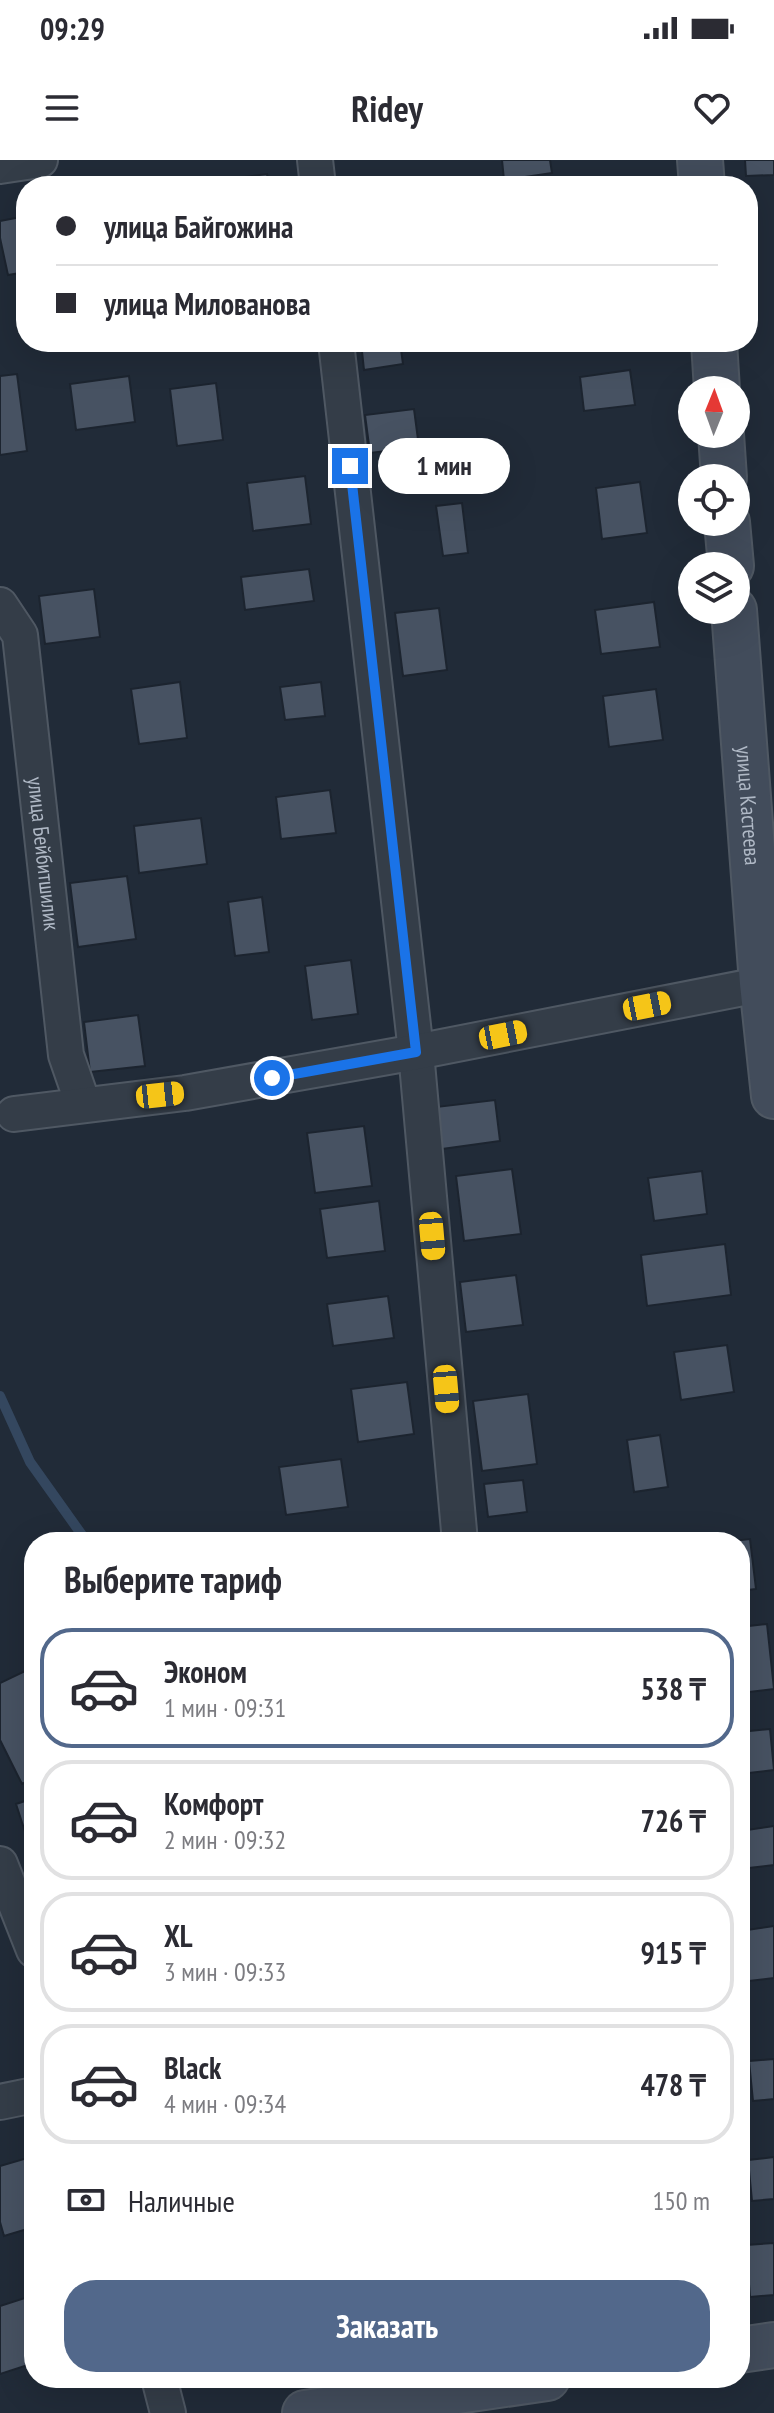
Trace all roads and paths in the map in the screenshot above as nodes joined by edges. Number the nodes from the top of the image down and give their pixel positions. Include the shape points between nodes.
1 (40, 160) edge
2 (0, 166) edge
3 (337, 352) edge
4 (715, 352) edge
5 (716, 376) edge
6 (0, 605) edge
7 (735, 624) edge
8 (768, 983) edge
9 (416, 1052) junction
10 (774, 1096) edge
11 (83, 1104) junction
12 (14, 1114) dead end
13 (459, 1532) edge
14 (0, 1864) edge
15 (24, 1925) edge
16 (24, 2097) edge
17 (0, 2102) edge
18 (774, 2345) edge
19 (750, 2349) edge
20 (162, 2388) edge
21 (478, 2388) edge
22 (168, 2413) edge
23 (305, 2413) edge

1 - 2 street
3 - 9 street
4 - 5 street
6 - 11 street, улица Бейбитшилик via 20,635 66,1055
7 - 8 street, улица Кастеева
8 - 9 street
8 - 10 street, улица Кастеева
9 - 11 street via 185,1093
9 - 13 street
11 - 12 street
14 - 15 street
16 - 17 street
18 - 19 street
20 - 22 street
21 - 23 street

